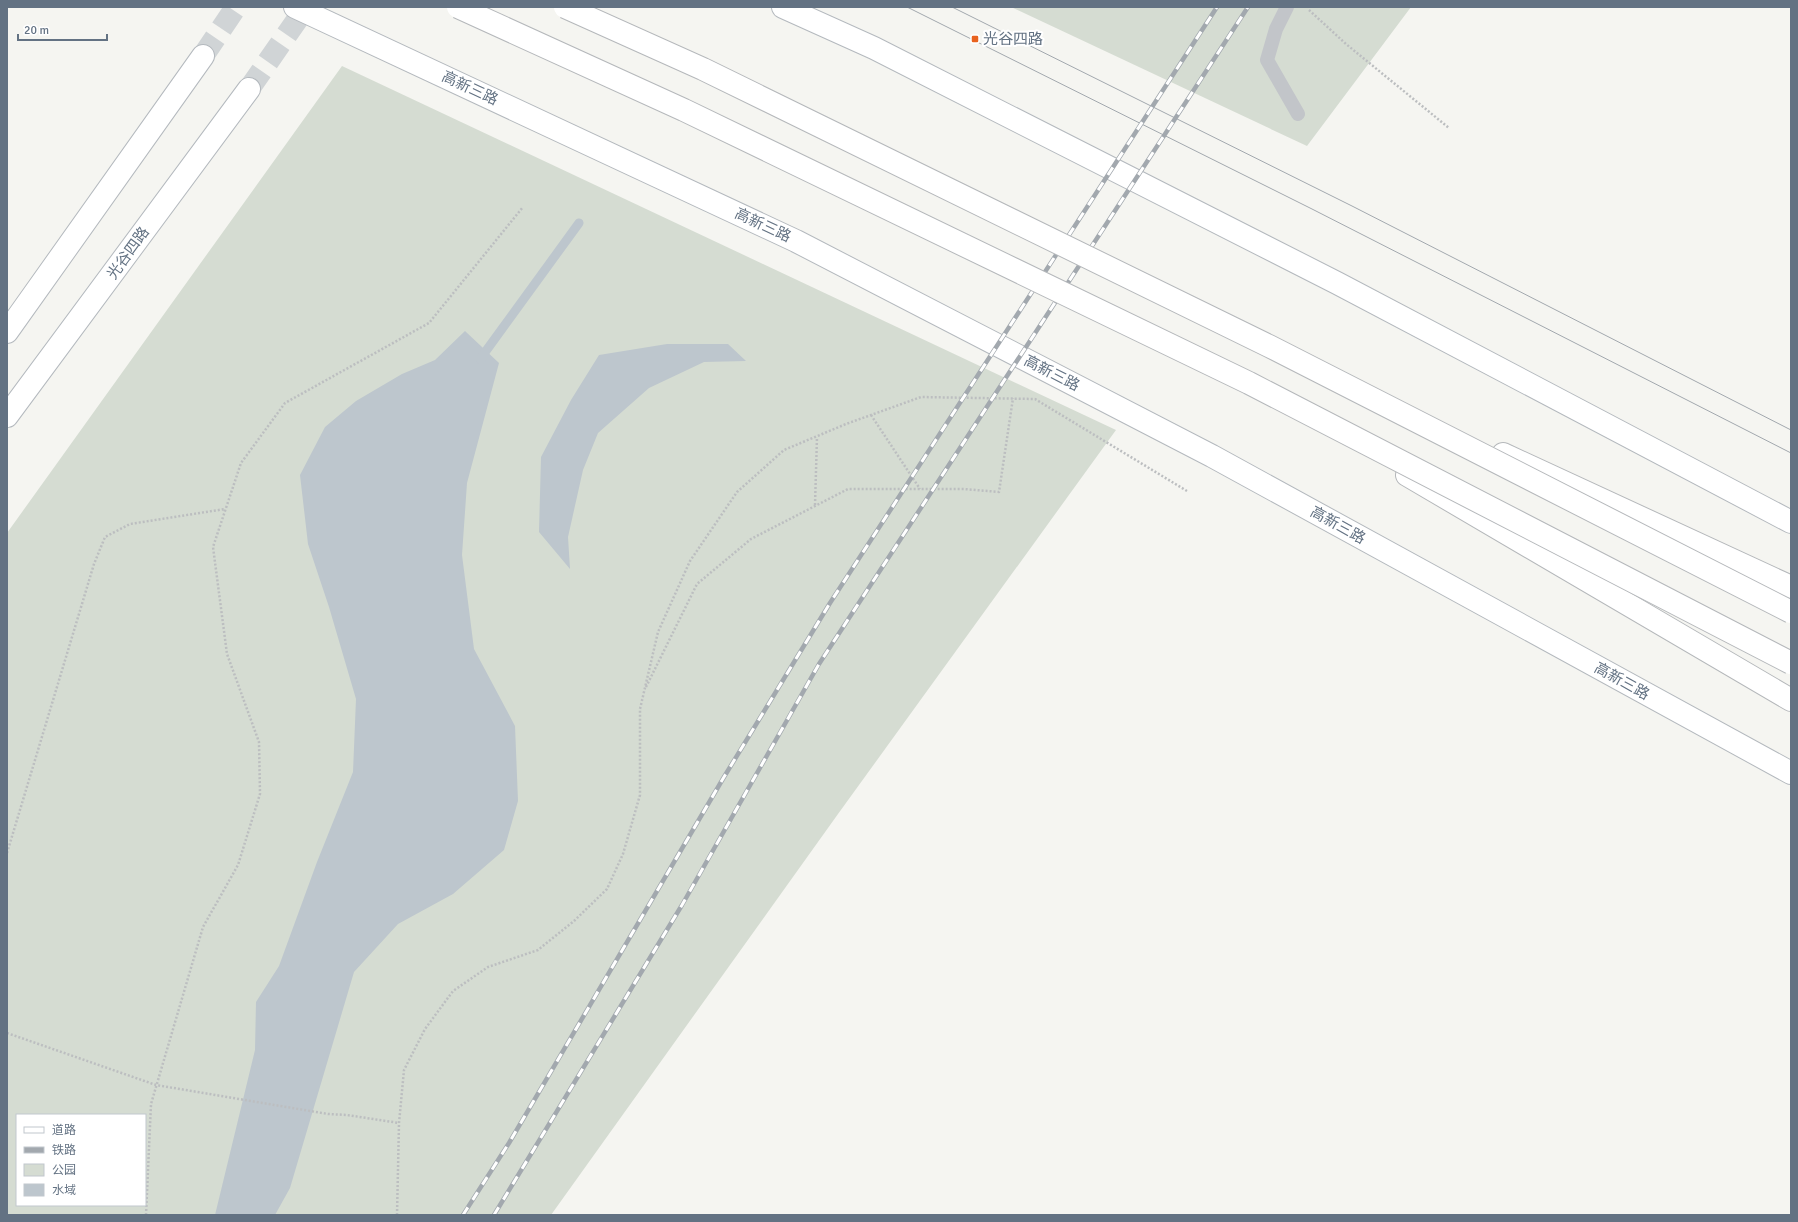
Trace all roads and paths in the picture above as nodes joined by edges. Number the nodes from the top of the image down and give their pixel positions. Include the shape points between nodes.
1 (295, 7) edge
2 (458, 7) edge
3 (565, 7) edge
4 (783, 7) edge
5 (1287, 7) edge
6 (1307, 7) edge
7 (203, 56) tunnel mouth
8 (249, 89) tunnel mouth
9 (1298, 114) dead end
10 (1449, 128) dead end
11 (523, 207) dead end
12 (7, 332) edge
13 (1269, 346) junction
14 (1249, 383) junction
15 (1013, 398) junction
16 (7, 416) edge
17 (871, 416) junction
18 (816, 437) junction
19 (920, 489) junction
20 (1187, 492) dead end
21 (815, 505) junction
22 (225, 509) junction
23 (1791, 522) edge
24 (1791, 587) edge
25 (1791, 612) edge
26 (1791, 663) edge
27 (644, 691) junction
28 (1791, 700) edge
29 (1791, 773) edge
30 (7, 853) edge
31 (7, 1033) edge
32 (156, 1086) junction
33 (399, 1123) junction
34 (146, 1215) edge
35 (397, 1215) edge

1 - 29 main road, 高新三路 via 796,240 1212,456
2 - 14 main road, bridge via 684,110
3 - 13 main road, bridge via 703,70
4 - 23 main road via 874,48 1330,279
5 - 9 lane via 1276,29 1267,60
6 - 10 path via 1346,44
7 - 12 main road
8 - 16 main road, 光谷四路
11 - 22 path via 429,323 285,403 241,463
13 - 24 main road, bridge
13 - 25 main road, bridge
14 - 26 main road, bridge
14 - 28 main road, bridge
15 - 17 path via 921,397
15 - 19 path via 999,492
15 - 20 path via 1035,399
17 - 18 path
17 - 19 path
18 - 21 path
18 - 27 path via 784,450 737,492 690,561 658,632
19 - 21 path via 848,489
21 - 27 path via 751,539 697,584
22 - 30 path via 130,524 104,537
22 - 32 path via 213,547 227,654 259,742 260,794 238,864 202,927
27 - 33 path via 640,708 640,795 623,854 607,890 538,950 488,967 452,991 425,1029 404,1070
31 - 32 path
32 - 33 path
32 - 34 path via 151,1104
33 - 35 path

